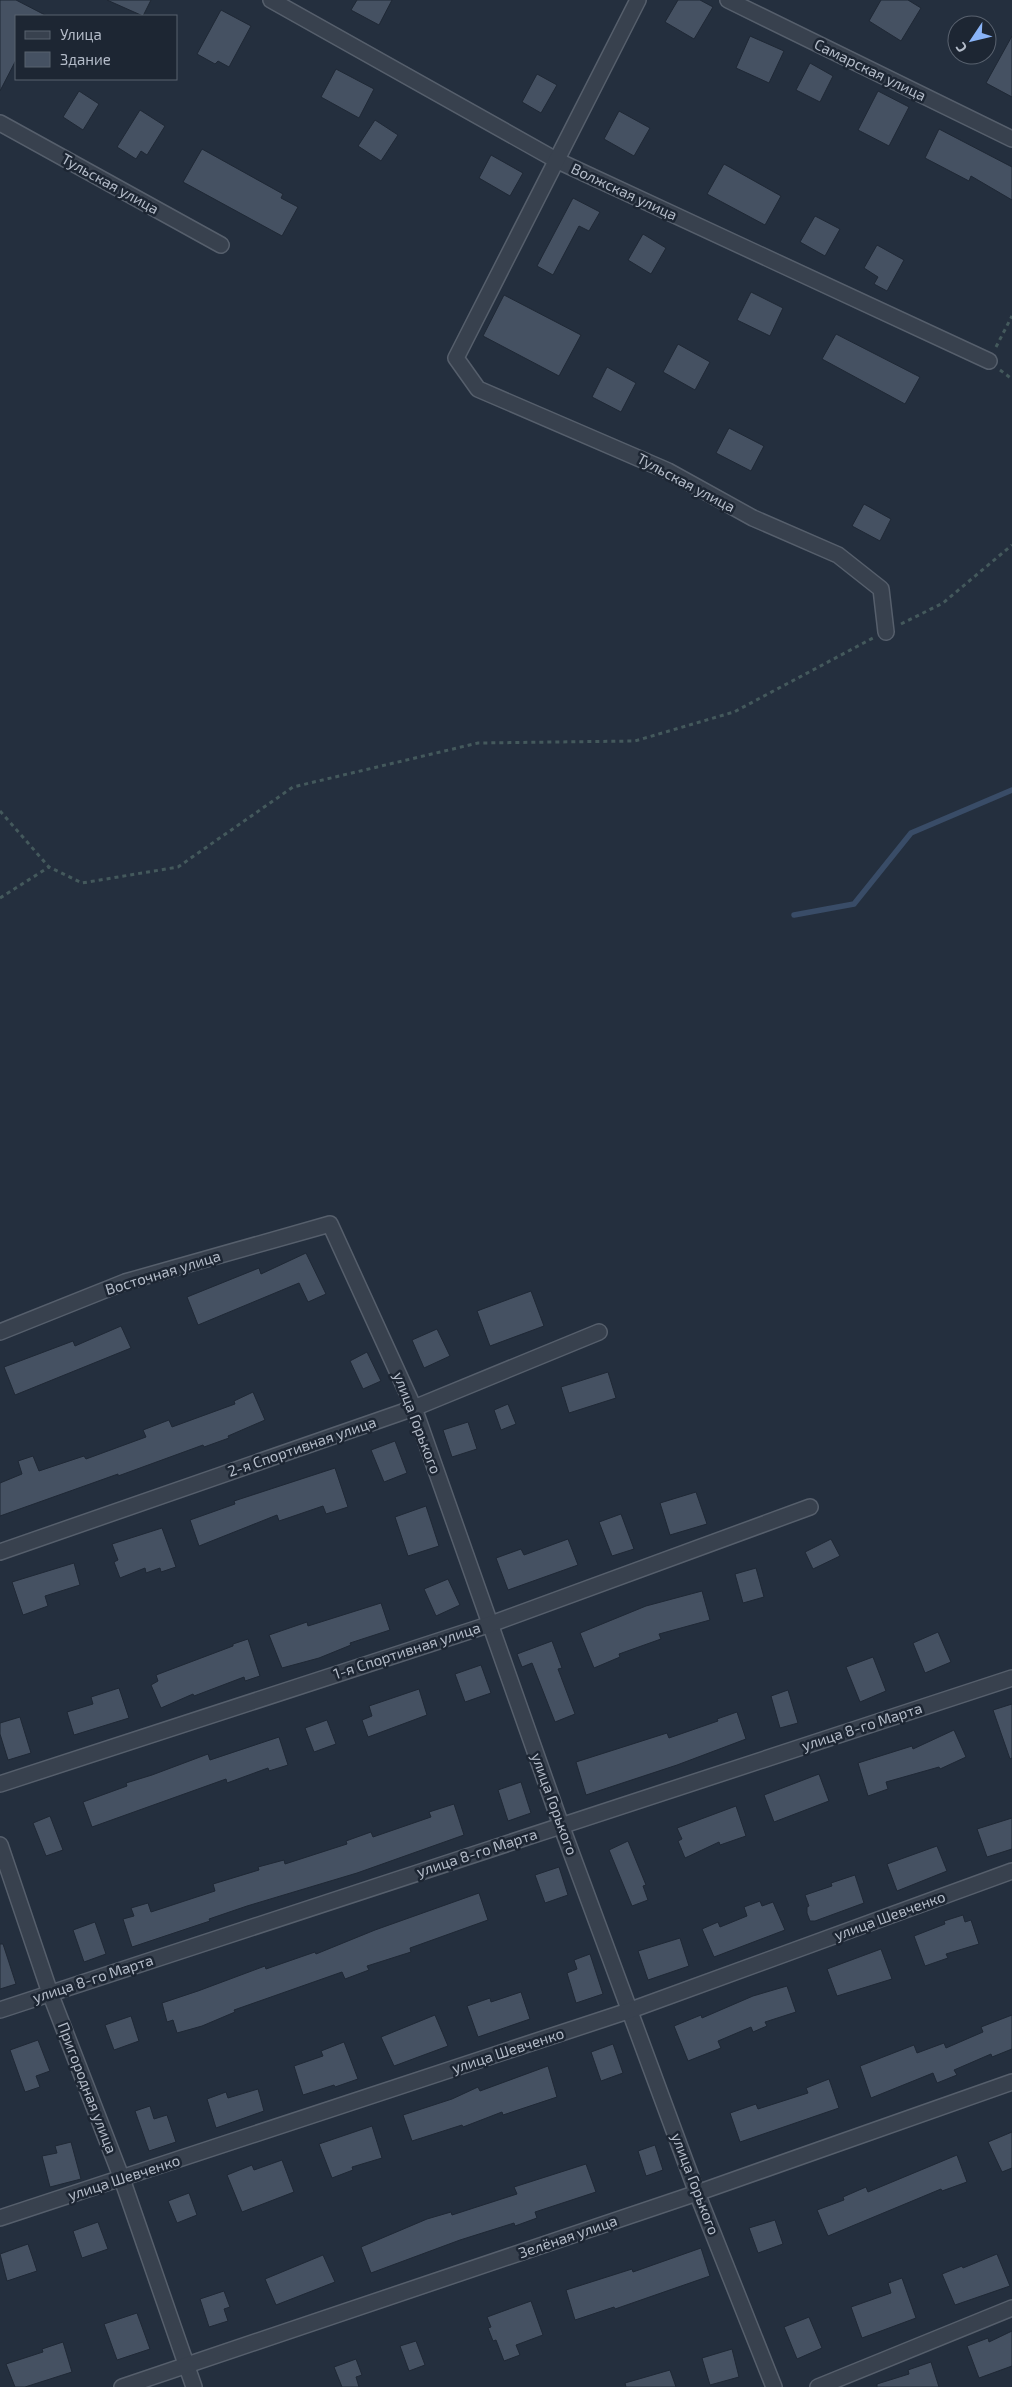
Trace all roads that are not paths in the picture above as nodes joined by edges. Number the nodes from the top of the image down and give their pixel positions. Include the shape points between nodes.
1 (271, 0) edge
2 (638, 0) edge
3 (728, 0) edge
4 (0, 123) edge
5 (1012, 140) edge
6 (556, 160) junction
7 (221, 245) dead end
8 (988, 361) road end
9 (886, 632) road end
10 (330, 1224) joint
11 (0, 1332) edge
12 (599, 1332) dead end
13 (414, 1408) junction
14 (810, 1506) dead end
15 (0, 1552) edge
16 (491, 1624) junction
17 (1012, 1678) edge
18 (0, 1784) edge
19 (561, 1825) junction
20 (0, 1845) edge
21 (1012, 1871) edge
22 (50, 1993) junction
23 (0, 2010) edge
24 (631, 2010) junction
25 (1012, 2082) edge
26 (122, 2179) junction
27 (697, 2193) junction
28 (0, 2218) edge
29 (1012, 2308) edge
30 (186, 2367) junction
31 (122, 2387) edge
32 (194, 2387) edge
33 (774, 2387) edge
34 (818, 2387) edge

1 - 6 street, Волжская улица
2 - 6 street
3 - 5 street, Самарская улица
4 - 7 street, Тульская улица
6 - 8 street, Волжская улица
6 - 9 street, Тульская улица via 456,358 478,389 668,471 753,518 838,554 881,589
10 - 11 street, Восточная улица via 125,1282
10 - 13 street, улица Горького
12 - 13 street, 2-я Спортивная улица
13 - 15 street, 2-я Спортивная улица
13 - 16 street, улица Горького
14 - 16 street, 1-я Спортивная улица
16 - 18 street, 1-я Спортивная улица
16 - 19 street, улица Горького
17 - 19 street, улица 8-го Марта
19 - 22 street, улица 8-го Марта
19 - 24 street, улица Горького
20 - 22 street, Пригородная улица
21 - 24 street, улица Шевченко
22 - 23 street, улица 8-го Марта
22 - 26 street, Пригородная улица
24 - 26 street, улица Шевченко
24 - 27 street, улица Горького
25 - 27 street, Зелёная улица
26 - 28 street, улица Шевченко
26 - 30 street, Пригородная улица
27 - 30 street, Зелёная улица
27 - 33 street, улица Горького
29 - 34 street
30 - 31 street, Зелёная улица
30 - 32 street, Пригородная улица

